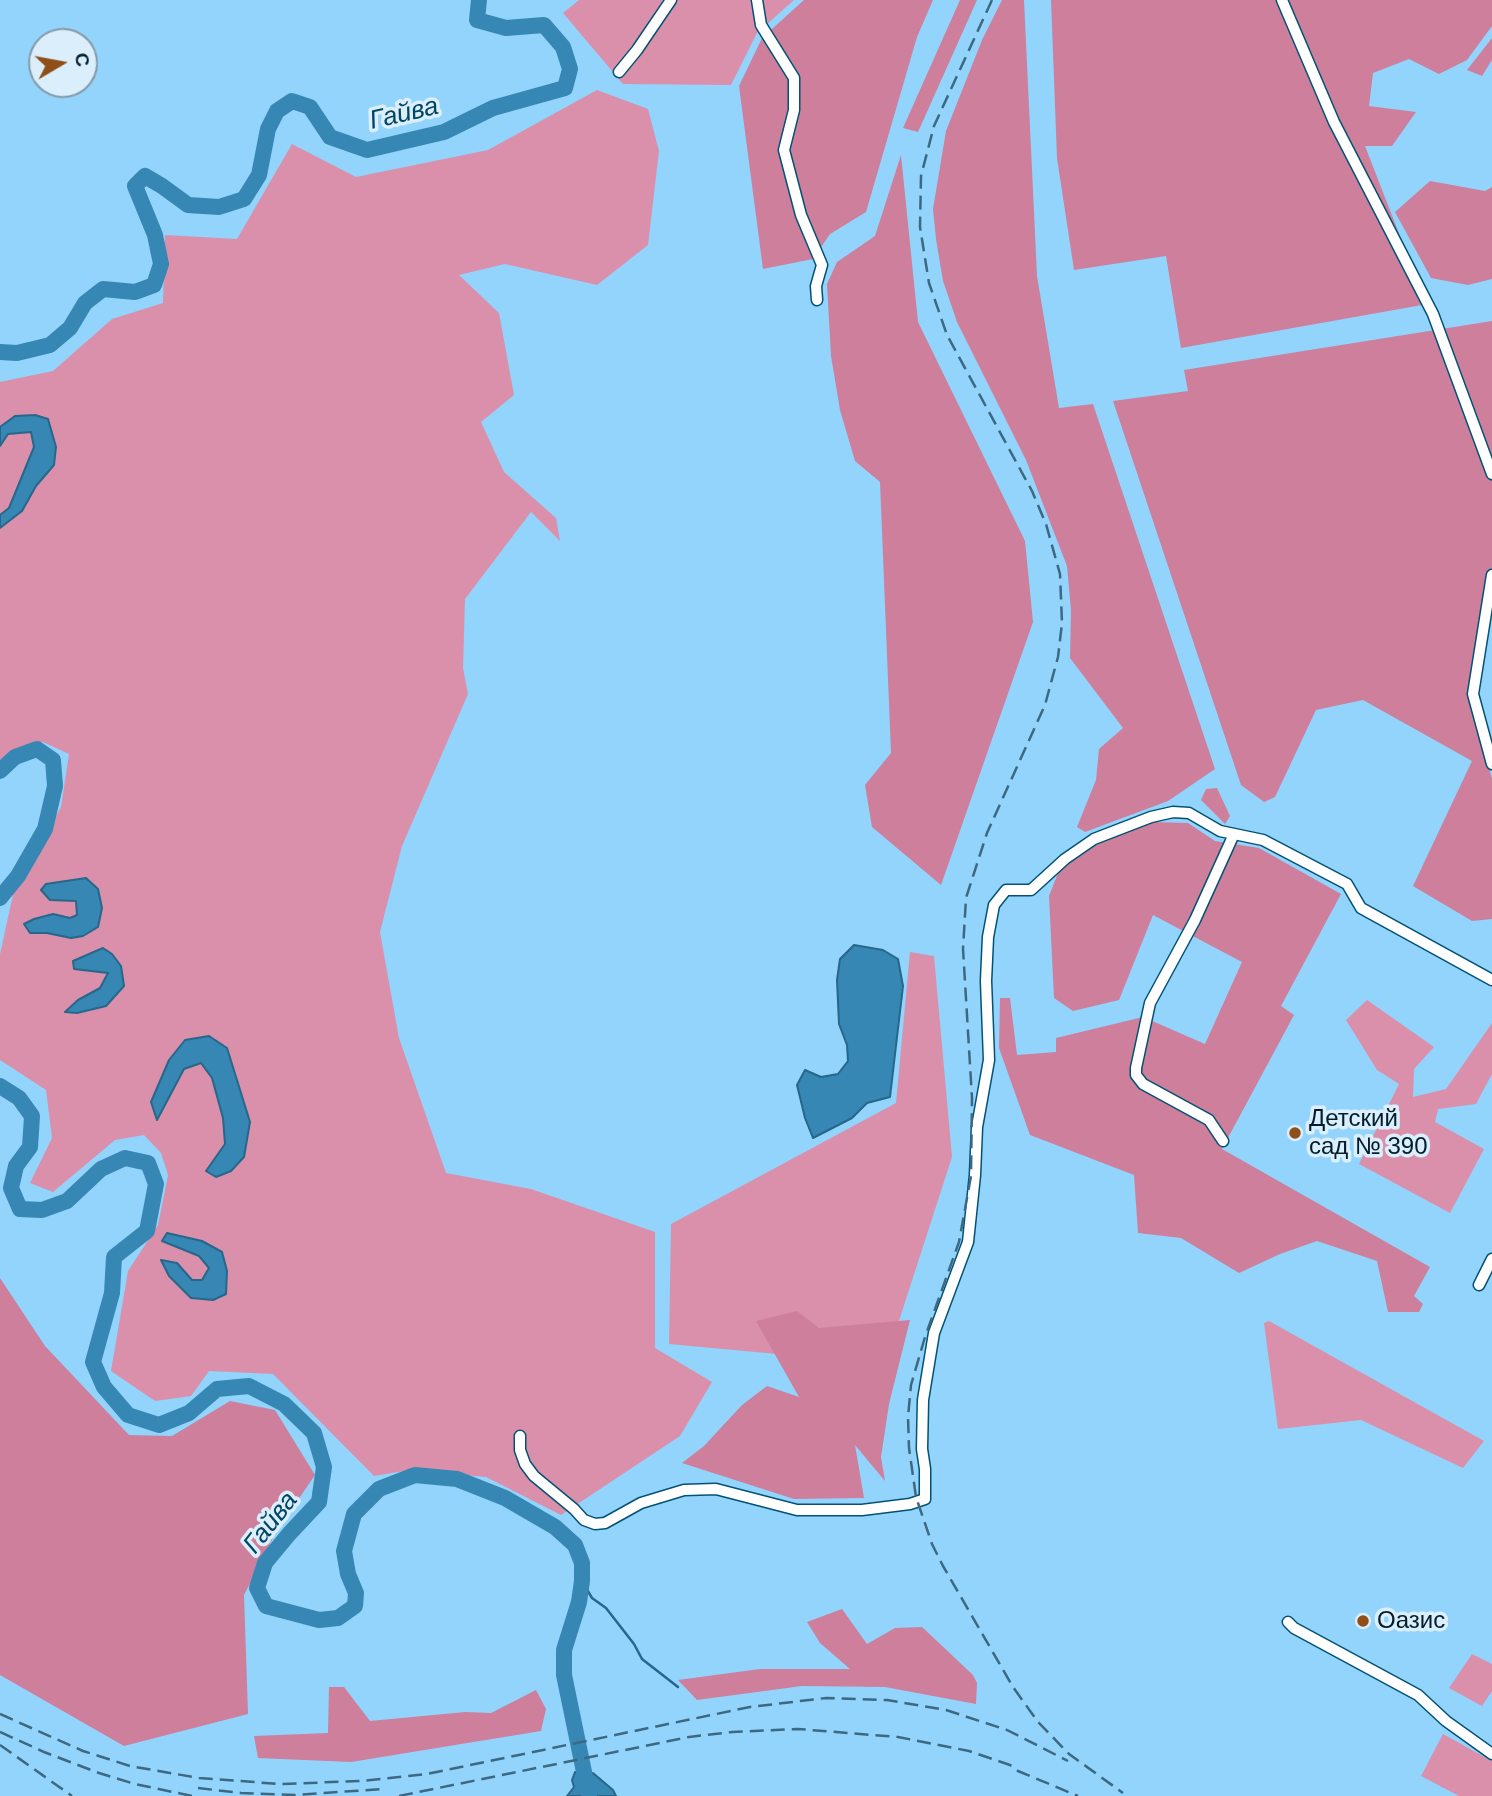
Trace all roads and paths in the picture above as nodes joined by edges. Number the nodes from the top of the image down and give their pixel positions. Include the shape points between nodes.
1 (671, 0) edge
2 (757, 0) edge
3 (1282, 0) edge
4 (619, 72) dead end
5 (817, 300) dead end
6 (1492, 474) edge
7 (1492, 575) edge
8 (1492, 764) edge
9 (1234, 834) junction
10 (1492, 980) edge
11 (1223, 1141) dead end
12 (1492, 1259) edge
13 (1479, 1285) dead end
14 (520, 1436) dead end
15 (1288, 1622) dead end
16 (1492, 1754) edge

1 - 4 street
2 - 5 street via 761,25 794,78 794,110 784,150 801,215 822,265
3 - 6 street via 1334,122 1433,314
7 - 8 street via 1473,694
9 - 10 street via 1264,840 1347,884 1361,908
9 - 11 street via 1150,1003 1136,1068 1143,1084 1209,1119
9 - 14 street via 1189,813 1151,817 1094,839 1031,890 1006,890 994,905 986,981 989,1060 977,1126 968,1242 930,1350 923,1401 926,1494 922,1502 862,1510 797,1510 731,1492 699,1489 641,1503 606,1523 595,1524 584,1520 534,1476 522,1457
12 - 13 street
15 - 16 street via 1418,1695

